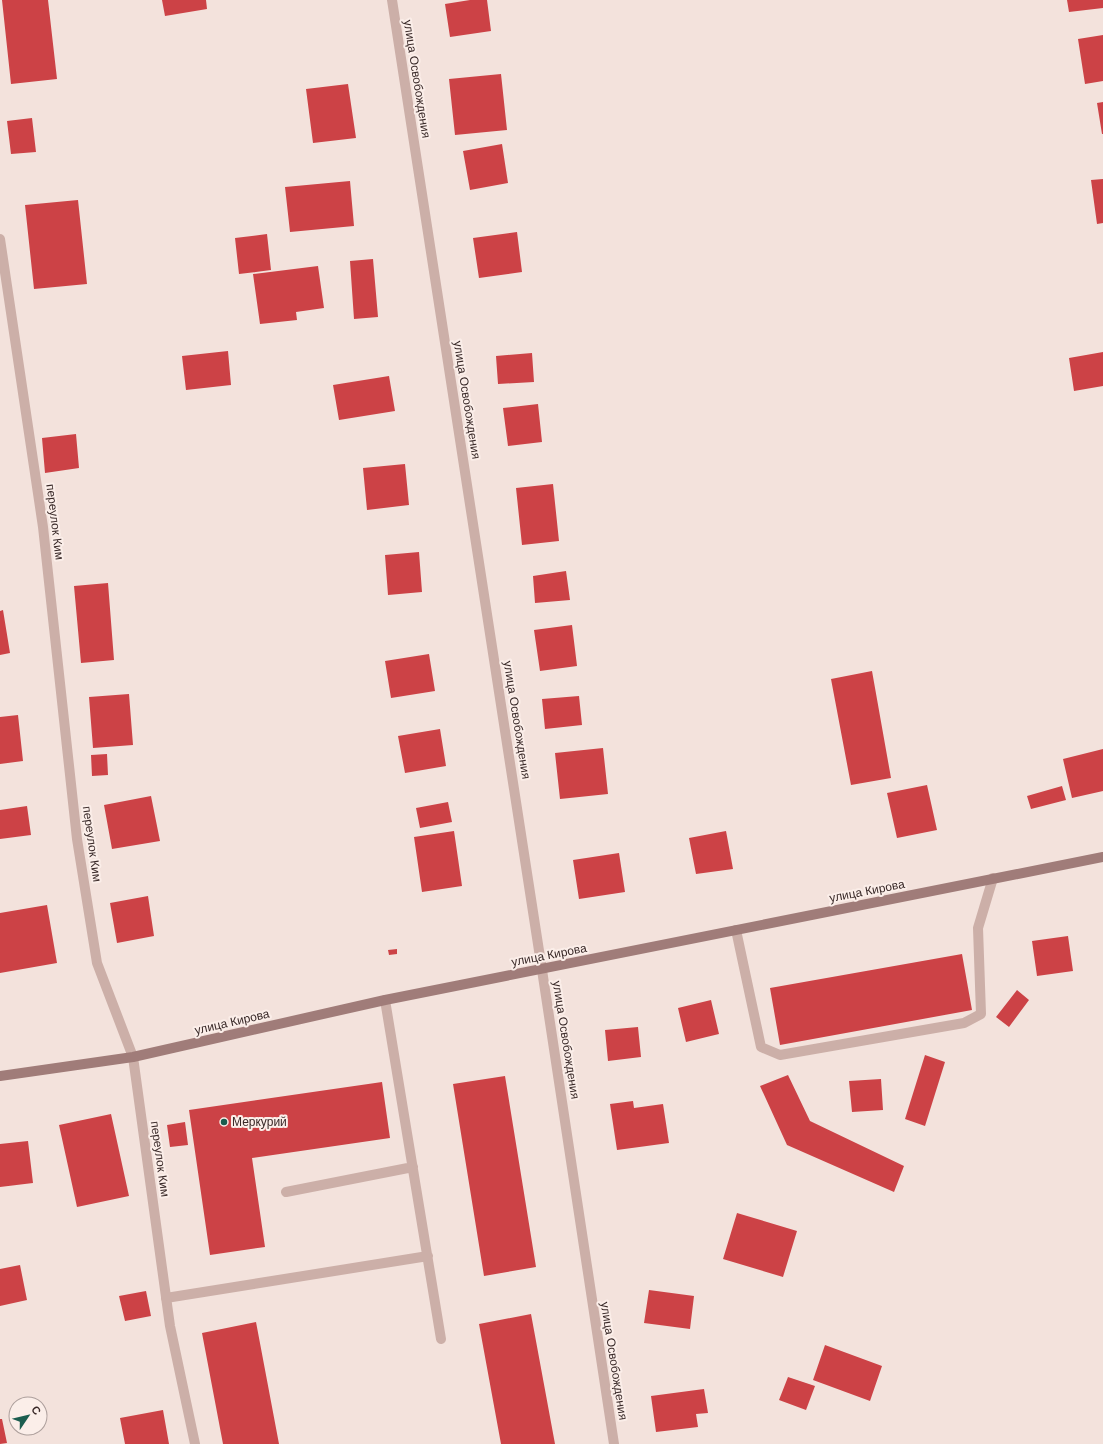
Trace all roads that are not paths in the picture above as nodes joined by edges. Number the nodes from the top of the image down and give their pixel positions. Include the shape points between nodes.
1 (392, 0) edge
2 (0, 239) edge
3 (1103, 856) edge
4 (993, 878) junction
5 (736, 930) junction
6 (542, 970) junction
7 (385, 1000) junction
8 (133, 1058) junction
9 (0, 1076) edge
10 (413, 1167) junction
11 (286, 1192) dead end
12 (428, 1256) junction
13 (166, 1298) junction
14 (441, 1338) dead end
15 (195, 1444) edge
16 (614, 1444) edge

1 - 6 street, улица Освобождения
2 - 8 street, переулок Ким via 43,527 77,839 95,955
3 - 4 main road, улица Кирова
4 - 5 main road, улица Кирова
4 - 5 street via 978,928 981,1014 964,1023 780,1056 761,1047
5 - 6 main road, улица Кирова
6 - 7 main road, улица Кирова
6 - 16 street, улица Освобождения
7 - 8 main road, улица Кирова
7 - 10 street
8 - 9 main road, улица Кирова
8 - 13 street, переулок Ким
10 - 11 street
10 - 12 street
12 - 13 street
12 - 14 street
13 - 15 street, переулок Ким

